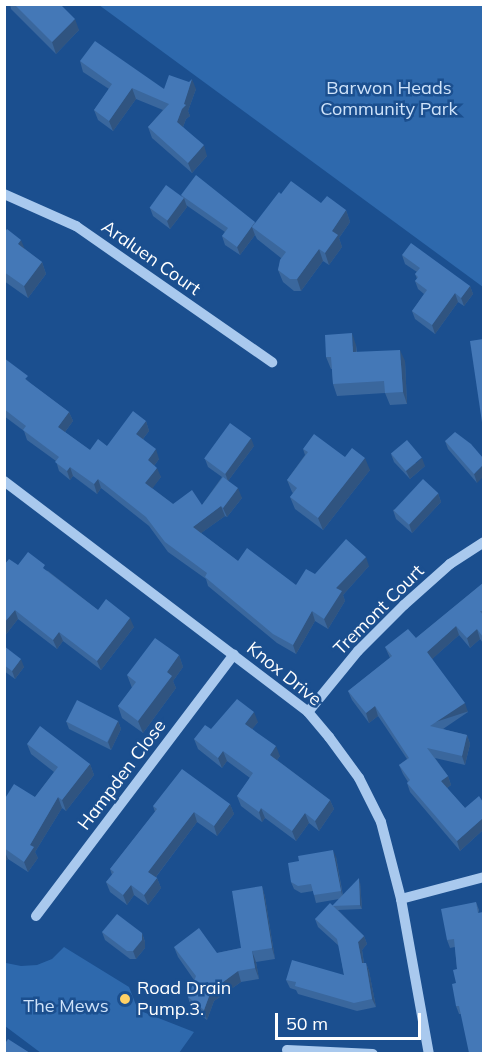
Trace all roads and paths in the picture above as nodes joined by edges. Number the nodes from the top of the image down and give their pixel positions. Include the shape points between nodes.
1 (4, 194) edge
2 (272, 362) dead end
3 (6, 487) edge
4 (483, 542) edge
5 (234, 654) junction
6 (308, 712) junction
7 (483, 877) edge
8 (401, 899) junction
9 (36, 916) dead end
10 (287, 1050) dead end
11 (373, 1053) edge
12 (429, 1053) edge

1 - 2 street, Araluen Court via 76,226
3 - 5 street, Knox Drive
4 - 6 street, Tremont Court via 450,564 404,605 358,651
5 - 6 street, Knox Drive
5 - 9 street, Hampden Close
6 - 8 street, Knox Drive via 359,778 377,813
7 - 8 street
8 - 12 street, Knox Drive
10 - 11 street

